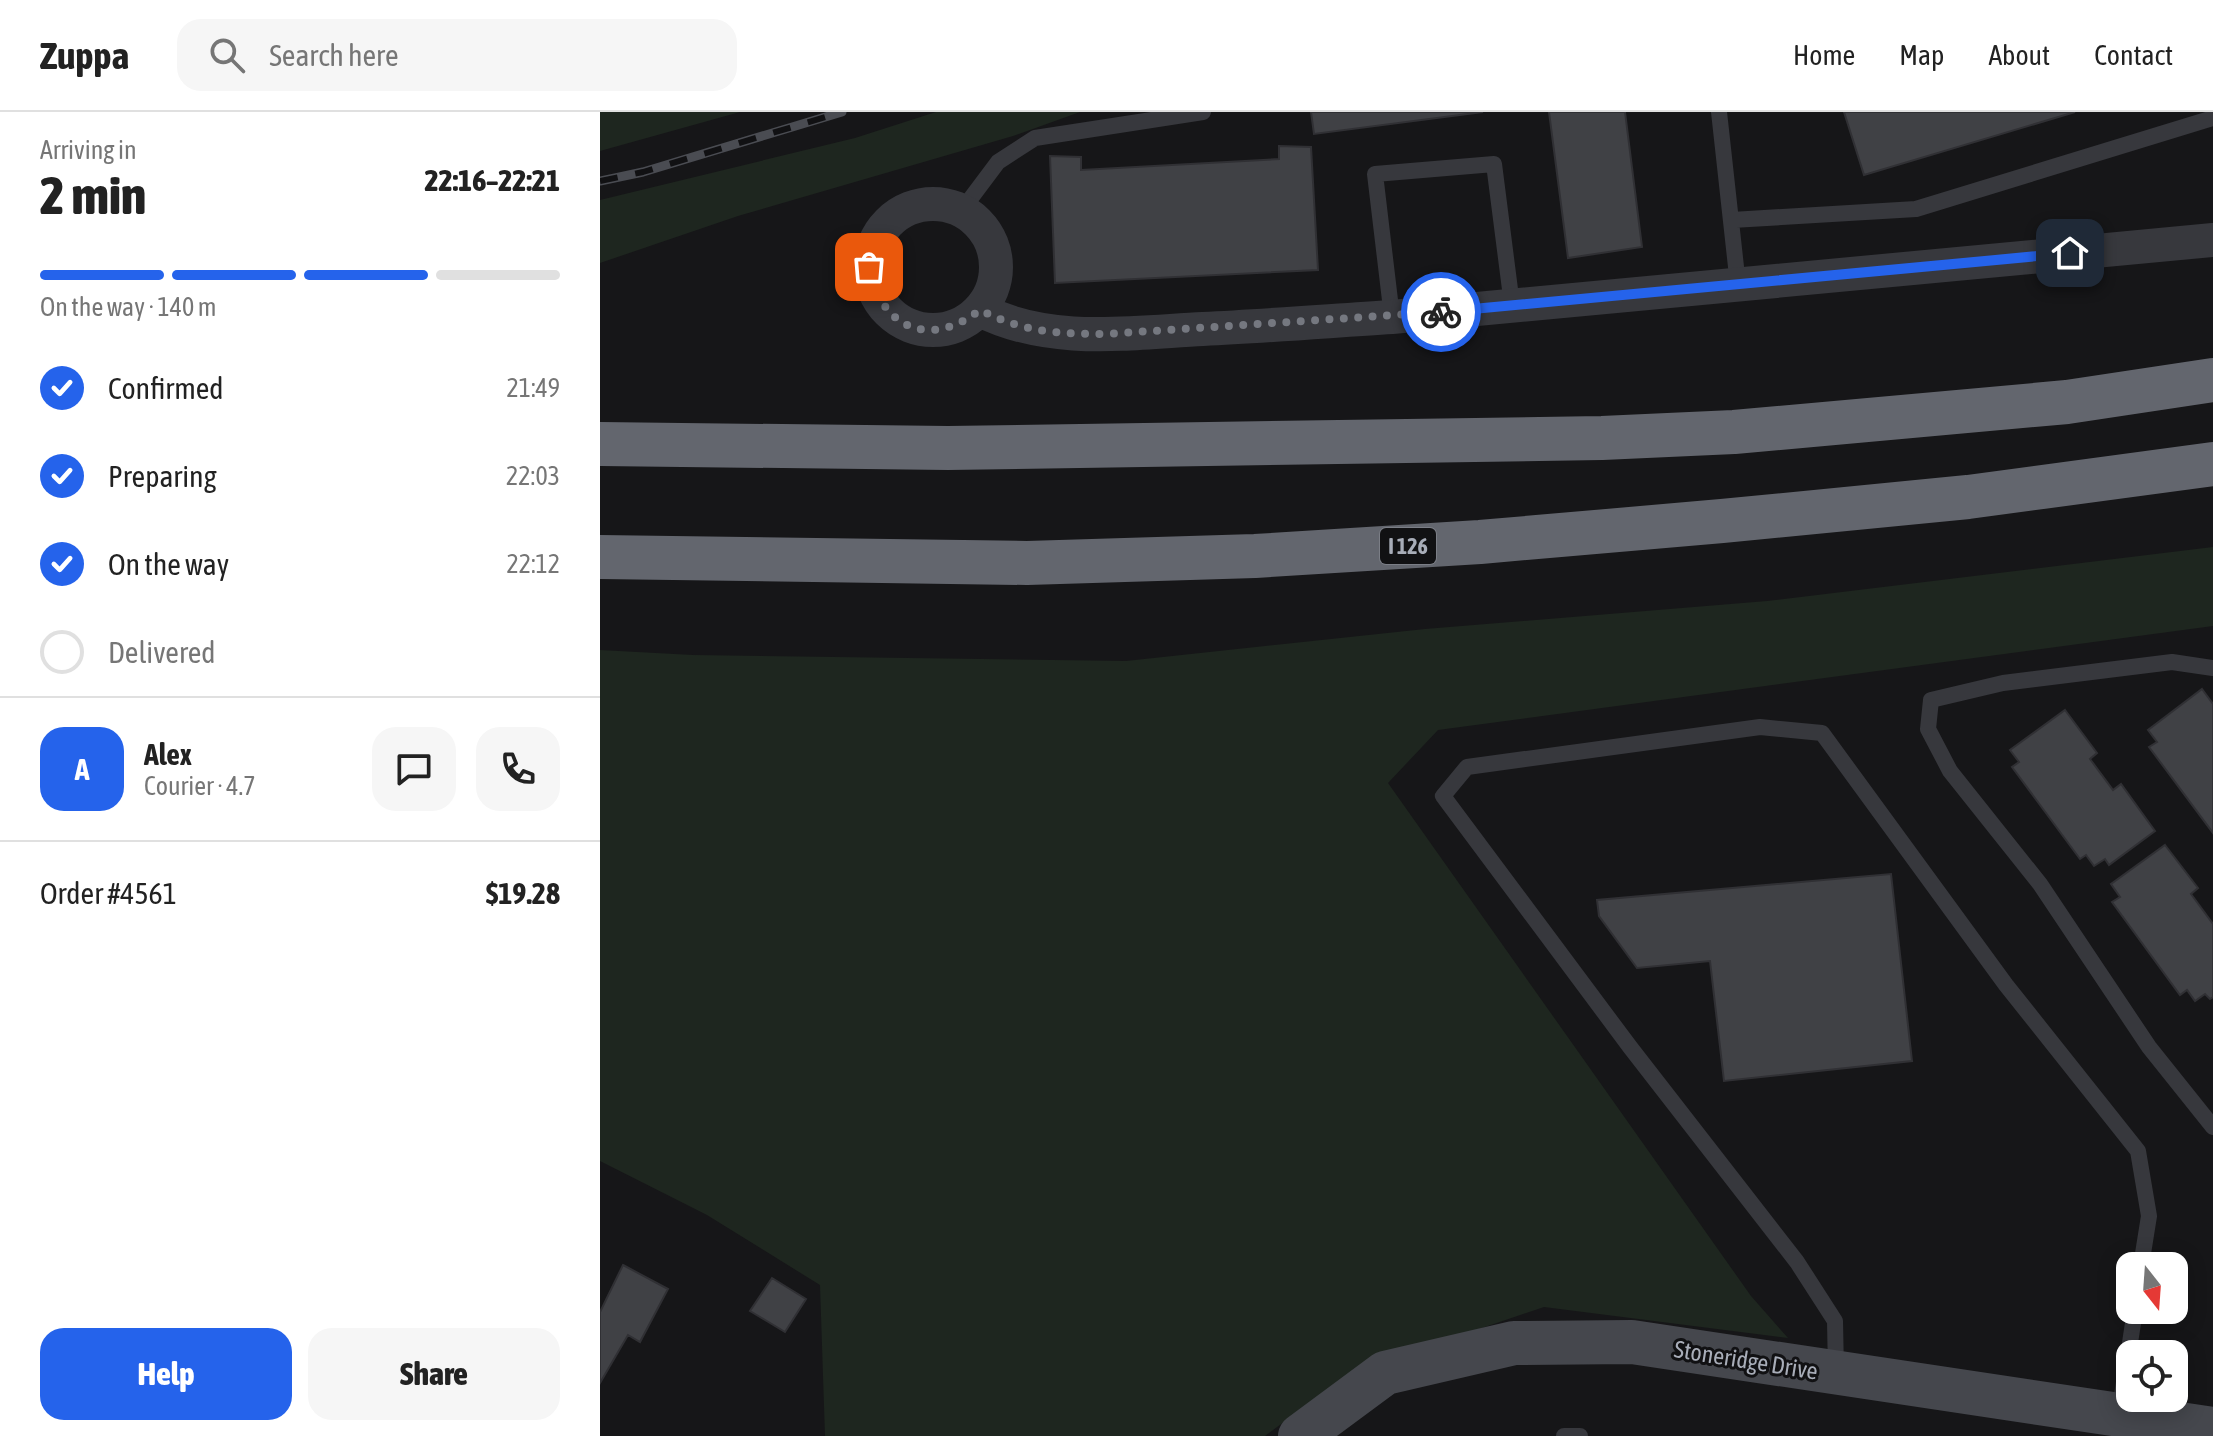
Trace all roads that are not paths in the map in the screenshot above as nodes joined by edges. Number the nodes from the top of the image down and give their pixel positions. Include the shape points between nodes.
1 (1203, 112) edge
2 (1719, 112) edge
3 (2213, 118) edge
4 (962, 210) junction
5 (1732, 220) junction
6 (2213, 240) edge
7 (1738, 285) junction
8 (1512, 305) junction
9 (980, 310) junction
10 (1392, 317) junction
11 (2213, 380) edge
12 (600, 444) edge
13 (2213, 464) edge
14 (600, 557) edge
15 (2213, 668) edge
16 (2213, 1127) edge
17 (2143, 1252) edge
18 (2133, 1324) edge
19 (1836, 1373) junction
20 (2118, 1426) edge
21 (2213, 1429) edge
22 (1300, 1436) edge
23 (1564, 1436) edge
24 (1580, 1436) edge

1 - 4 lane via 1035,138 998,162
2 - 5 lane
3 - 5 lane via 1916,209
4 - 9 street via 978,221 996,255 997,275
4 - 9 street via 941,203 919,204 899,213 872,246 869,267 873,289 900,322 942,330 963,324
5 - 7 lane
6 - 7 street
7 - 8 street
8 - 10 street
8 - 10 lane via 1494,164 1375,174
9 - 10 street via 1029,329 1076,334
11 - 12 highway via 2052,403 1734,432 1602,438 948,448
13 - 14 highway, I 126 via 1968,497 1738,520 1255,556 1027,563
15 - 16 lane via 2172,662 2003,683 1931,700 1928,729 1950,771 2040,884 2149,1047
17 - 19 lane via 2149,1216 2138,1151 2006,985 1822,733 1760,727 1467,767 1443,796 1797,1262 1835,1321
18 - 20 lane
19 - 20 street, Stoneridge Drive
19 - 22 street, Stoneridge Drive via 1632,1342 1514,1343 1385,1373
20 - 21 street, Stoneridge Drive
23 - 24 lane

